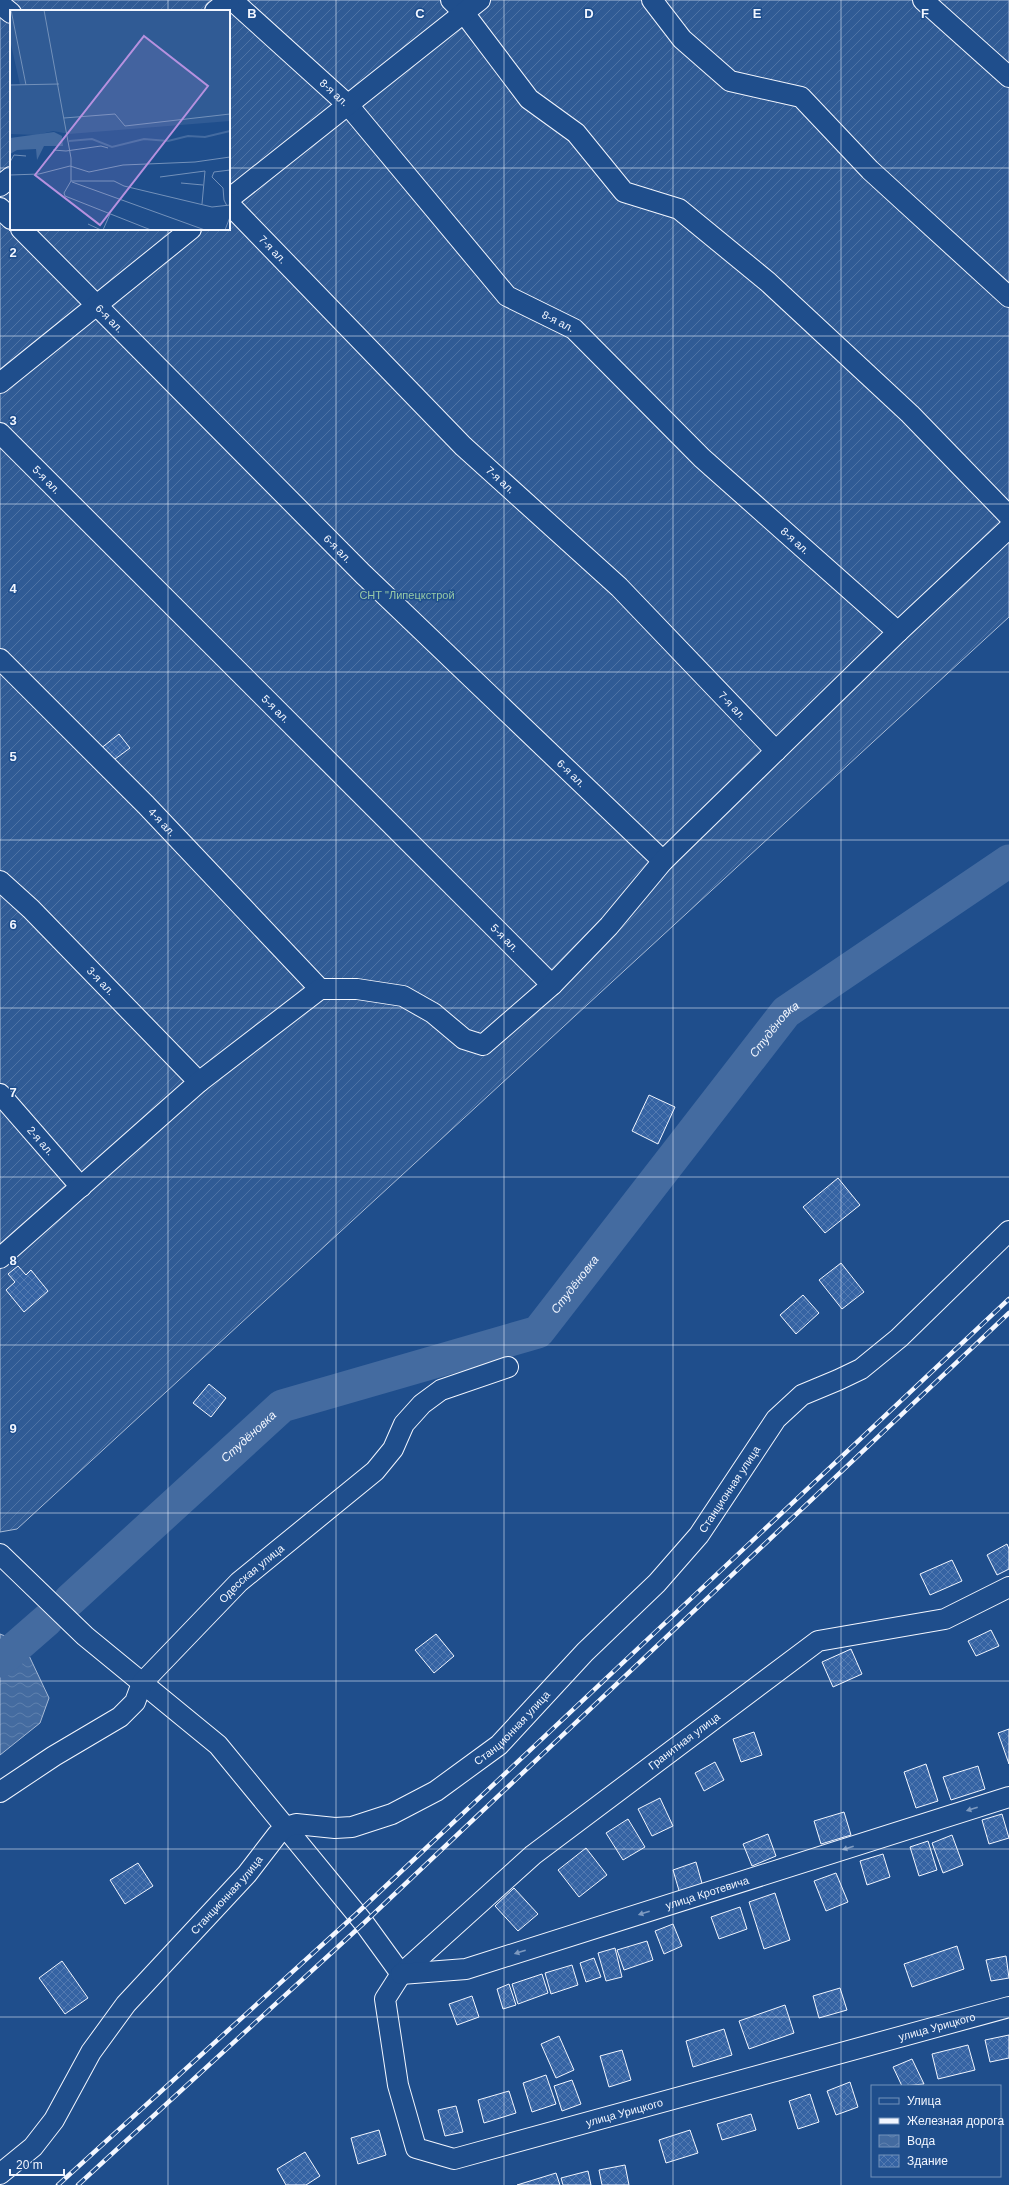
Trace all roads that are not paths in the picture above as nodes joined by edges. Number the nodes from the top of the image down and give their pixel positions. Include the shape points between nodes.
1 (229, 0) edge
2 (232, 0) edge
3 (480, 0) edge
4 (652, 0) edge
5 (923, 0) edge
6 (0, 4) edge
7 (458, 6) edge
8 (217, 10) edge
9 (10, 12) edge
10 (1009, 76) edge
11 (348, 105) junction
12 (10, 178) edge
13 (0, 186) edge
14 (230, 198) edge
15 (230, 205) edge
16 (0, 208) edge
17 (10, 218) edge
18 (22, 230) edge
19 (190, 230) edge
20 (1009, 297) edge
21 (97, 304) junction
22 (0, 383) edge
23 (0, 433) edge
24 (1009, 516) edge
25 (1009, 528) edge
26 (898, 632) junction
27 (0, 659) edge
28 (776, 751) junction
29 (663, 861) junction
30 (0, 881) edge
31 (552, 985) junction
32 (320, 989) junction
33 (199, 1082) junction
34 (0, 1094) edge
35 (81, 1187) junction
36 (1009, 1231) edge
37 (0, 1258) edge
38 (508, 1367) dead end
39 (0, 1554) edge
40 (1009, 1587) edge
41 (142, 1683) junction
42 (0, 1792) edge
43 (1009, 1797) edge
44 (286, 1827) junction
45 (401, 1974) junction
46 (1009, 2007) edge
47 (0, 2174) edge

1 - 8 street
2 - 11 street, 8-я ал.
3 - 7 street
4 - 20 street via 682,39 730,81 801,97 870,170
5 - 10 street
6 - 9 street
7 - 11 street
7 - 24 street via 529,99 576,133 624,192 679,209 768,282 910,414
11 - 14 street
11 - 26 street, 8-я ал. via 507,296 574,329 702,458
12 - 13 street
15 - 28 street, 7-я ал. via 463,446 619,587
16 - 17 street
18 - 21 street, 6-я ал.
19 - 21 street
21 - 22 street
21 - 29 street, 6-я ал. via 363,574
23 - 31 street, 5-я ал.
25 - 26 street
26 - 28 street
27 - 32 street, 4-я ал. via 146,805
28 - 29 street
29 - 31 street via 609,926
30 - 33 street, 3-я ал. via 31,909
31 - 32 street via 483,1046 464,1039 432,1013 403,996 357,989
32 - 33 street
33 - 35 street
34 - 35 street, 2-я ал.
35 - 37 street
36 - 44 street, Станционная улица via 899,1338 861,1369 802,1395 776,1420 700,1535 657,1583 585,1652 500,1745 436,1791 392,1814 352,1827 335,1828 303,1823
38 - 41 street, Одесская улица via 441,1390 422,1404 404,1424 393,1449 375,1471 239,1582
39 - 41 street via 85,1636
40 - 45 street, Гранитная улица via 945,1619 818,1641 533,1855
41 - 42 street, Одесская улица via 135,1702 120,1717
41 - 44 street via 218,1744
43 -> 45 street, улица Кротевича via 466,1969
44 - 45 street via 364,1923
44 - 47 street, Станционная улица via 247,1874 126,2004 91,2052 54,2120 33,2147
45 - 46 street, улица Урицкого via 385,1999 398,2085 416,2148 454,2159

